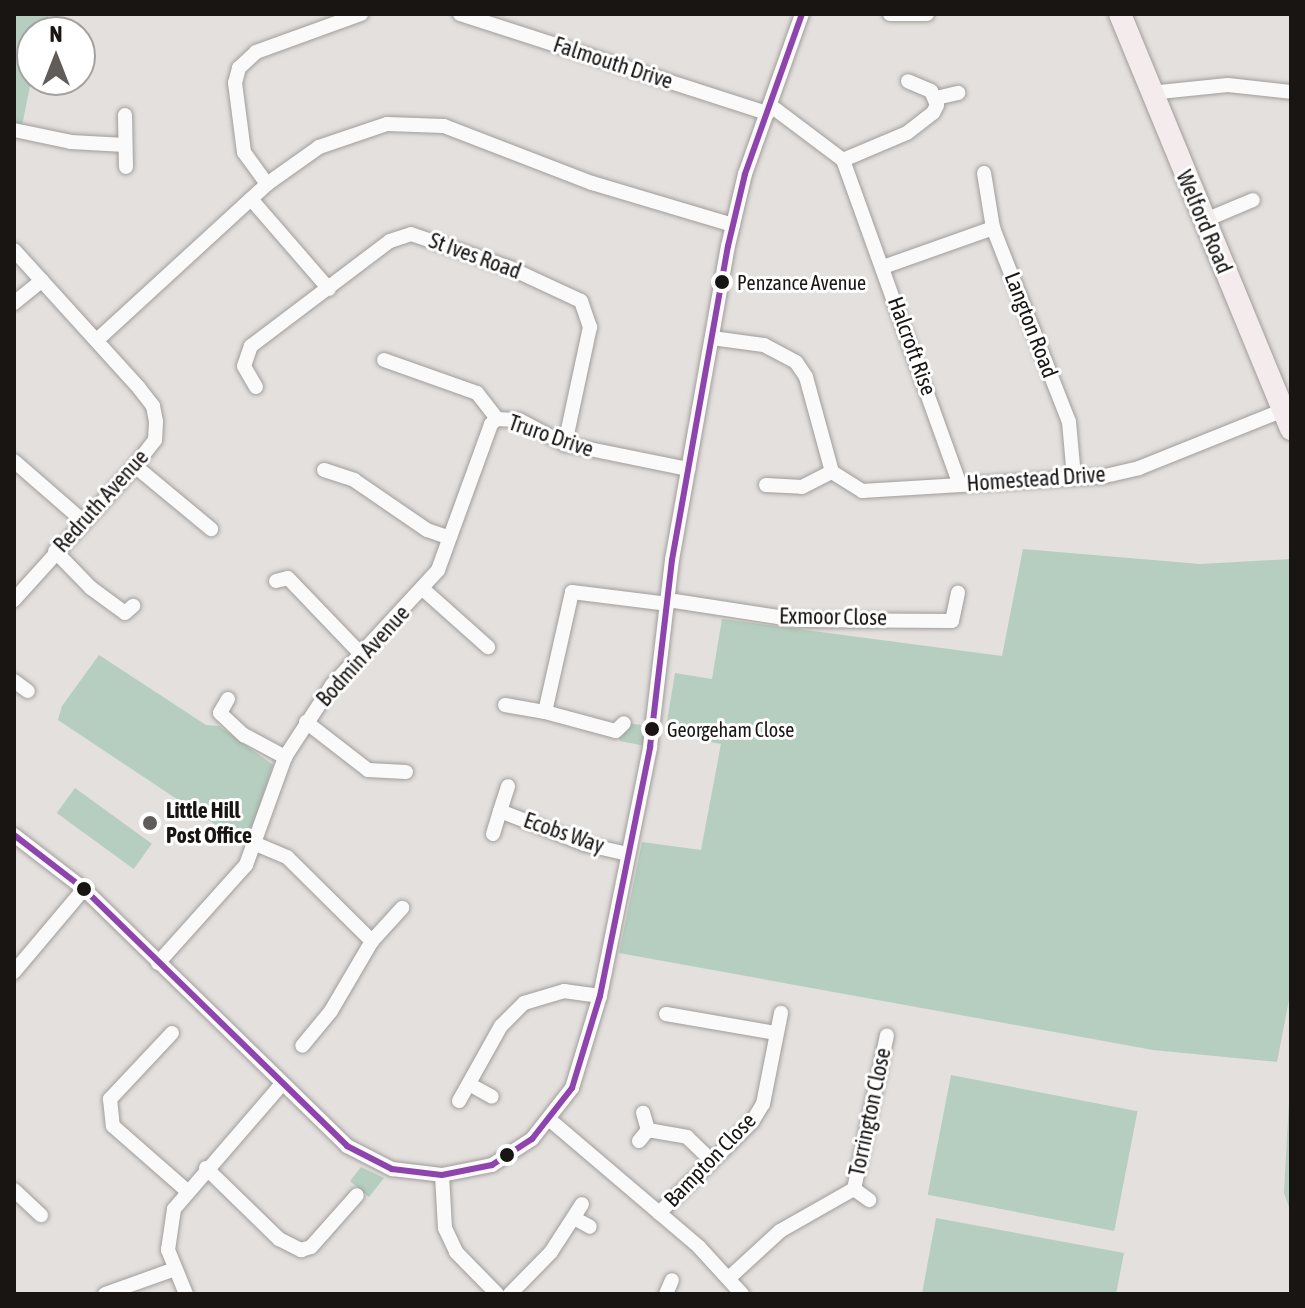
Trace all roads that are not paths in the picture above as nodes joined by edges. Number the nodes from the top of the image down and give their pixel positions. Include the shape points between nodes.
1 (361, 14) edge
2 (463, 14) edge
3 (802, 14) edge
4 (890, 14) edge
5 (927, 14) edge
6 (1120, 14) edge
7 (908, 81) dead end
8 (1291, 92) edge
9 (958, 93) dead end
10 (1150, 93) junction
11 (936, 98) junction
12 (768, 109) junction
13 (125, 115) dead end
14 (14, 130) edge
15 (125, 145) junction
16 (843, 160) junction
17 (126, 167) dead end
18 (984, 173) dead end
19 (267, 184) junction
20 (251, 199) junction
21 (1253, 200) dead end
22 (1203, 221) junction
23 (733, 225) junction
24 (993, 228) junction
25 (14, 250) edge
26 (883, 267) junction
27 (42, 280) junction
28 (329, 289) junction
29 (14, 303) edge
30 (712, 338) junction
31 (97, 340) junction
32 (421, 355) dead end
33 (384, 360) dead end
34 (415, 372) junction
35 (256, 387) dead end
36 (497, 419) junction
37 (1287, 420) edge
38 (565, 444) junction
39 (14, 461) edge
40 (135, 466) junction
41 (688, 469) junction
42 (324, 470) dead end
43 (832, 472) junction
44 (1074, 477) junction
45 (766, 485) dead end
46 (960, 485) junction
47 (83, 521) junction
48 (211, 529) dead end
49 (447, 537) junction
50 (55, 551) junction
51 (286, 577) dead end
52 (424, 590) junction
53 (958, 593) dead end
54 (14, 600) edge
55 (668, 602) junction
56 (133, 606) dead end
57 (488, 647) dead end
58 (360, 653) junction
59 (14, 681) edge
60 (28, 691) dead end
61 (228, 699) dead end
62 (505, 705) dead end
63 (545, 712) junction
64 (306, 722) junction
65 (620, 732) dead end
66 (285, 757) junction
67 (399, 767) dead end
68 (508, 786) dead end
69 (500, 811) junction
70 (493, 834) dead end
71 (14, 835) edge
72 (256, 844) junction
73 (628, 854) junction
74 (84, 889) junction
75 (402, 908) dead end
76 (372, 941) junction
77 (158, 963) junction
78 (14, 972) edge
79 (600, 996) junction
80 (781, 1013) dead end
81 (666, 1014) dead end
82 (172, 1033) dead end
83 (776, 1033) junction
84 (887, 1035) dead end
85 (302, 1046) dead end
86 (282, 1084) junction
87 (469, 1084) junction
88 (492, 1097) dead end
89 (459, 1101) dead end
90 (643, 1113) dead end
91 (550, 1120) junction
92 (710, 1159) junction
93 (206, 1168) junction
94 (442, 1175) junction
95 (854, 1189) junction
96 (14, 1190) edge
97 (186, 1190) junction
98 (357, 1195) dead end
99 (869, 1200) dead end
100 (582, 1204) dead end
101 (659, 1213) junction
102 (41, 1215) dead end
103 (574, 1218) junction
104 (590, 1227) dead end
105 (172, 1270) junction
106 (730, 1277) junction
107 (105, 1294) edge
108 (186, 1294) edge
109 (497, 1294) edge
110 (510, 1294) edge
111 (742, 1294) edge

1 - 19 street via 256,52 239,68 235,83 244,152
2 - 12 street, Falmouth Drive
3 - 12 street
4 - 5 street
6 - 10 main road, Welford Road
7 - 11 street
8 - 10 street via 1228,85
9 - 11 street
10 - 22 main road, Welford Road
11 - 16 street via 925,121
12 - 16 street
12 - 23 street
13 - 15 street
14 - 15 street via 71,142
15 - 17 street
16 - 26 street, Halcroft Rise
18 - 24 street, Langton Road
19 - 20 street
19 - 23 street via 319,147 351,133 415,122 444,126 592,183
20 - 28 street
20 - 31 street
21 - 22 street
22 - 37 main road, Welford Road
23 - 30 street
24 - 26 street
24 - 44 street, Langton Road via 1069,422
25 - 27 street, Redruth Avenue
26 - 46 street, Halcroft Rise
27 - 29 street
27 - 31 street, Redruth Avenue
28 - 35 street, St Ives Road via 244,355
28 - 38 street, St Ives Road via 390,241 411,234 570,293 587,310 590,327
30 - 41 street
30 - 43 street via 764,345 796,362 806,377
31 - 40 street, Redruth Avenue via 153,406 155,440
32 - 34 street
33 - 34 street, Truro Drive
34 - 36 street, Truro Drive via 477,393
36 - 38 street, Truro Drive via 519,420
36 - 49 street, Bodmin Avenue
37 - 44 street, Homestead Drive via 1139,468
38 - 41 street, Truro Drive
39 - 47 street
40 - 47 street, Redruth Avenue
40 - 48 street
41 - 55 street
42 - 49 street via 354,480 427,530
43 - 45 street via 802,487
43 - 46 street, Homestead Drive via 862,491
44 - 46 street, Homestead Drive
47 - 50 street, Redruth Avenue
49 - 52 street, Bodmin Avenue via 438,570
50 - 54 street, Redruth Avenue
50 - 56 street via 125,613
51 - 58 street
52 - 57 street
52 - 58 street, Bodmin Avenue
53 - 55 street, Exmoor Close via 951,628 797,620
55 - 63 street via 566,588
55 - 73 street via 650,747
58 - 64 street, Bodmin Avenue
59 - 60 street
61 - 66 street via 218,714
62 - 63 street
63 - 65 street
64 - 66 street, Bodmin Avenue
64 - 67 street via 368,770
66 - 72 street, Bodmin Avenue
68 - 69 street, Ecobs Way
69 - 70 street, Ecobs Way
69 - 73 street, Ecobs Way via 584,844
71 - 74 street
72 - 76 street via 287,857
72 - 77 street, Bodmin Avenue via 235,880
73 - 79 street
74 - 77 street
74 - 78 street
75 - 76 street
76 - 85 street via 311,1025
77 - 86 street
79 - 87 street via 564,991 524,1003 501,1026
79 - 91 street via 572,1088
80 - 83 street, Bampton Close
81 - 83 street
82 - 97 street via 110,1099 113,1126
83 - 92 street, Bampton Close via 763,1104 752,1122
84 - 95 street, Torrington Close via 875,1053
86 - 93 street
86 - 94 street via 347,1146 392,1169
87 - 88 street
87 - 89 street
90 - 92 street via 644,1135 687,1137
91 - 94 street via 518,1150 492,1165
91 - 101 street
92 - 101 street, Bampton Close
93 - 97 street
93 - 98 street via 279,1239 301,1250 311,1247
94 - 109 street via 445,1228 456,1252
95 - 99 street, Torrington Close
95 - 106 street, Torrington Close via 780,1231
96 - 102 street
97 - 105 street via 168,1231
100 - 103 street
101 - 106 street
103 - 104 street
103 - 110 street via 551,1252
105 - 107 street
105 - 108 street
106 - 111 street

